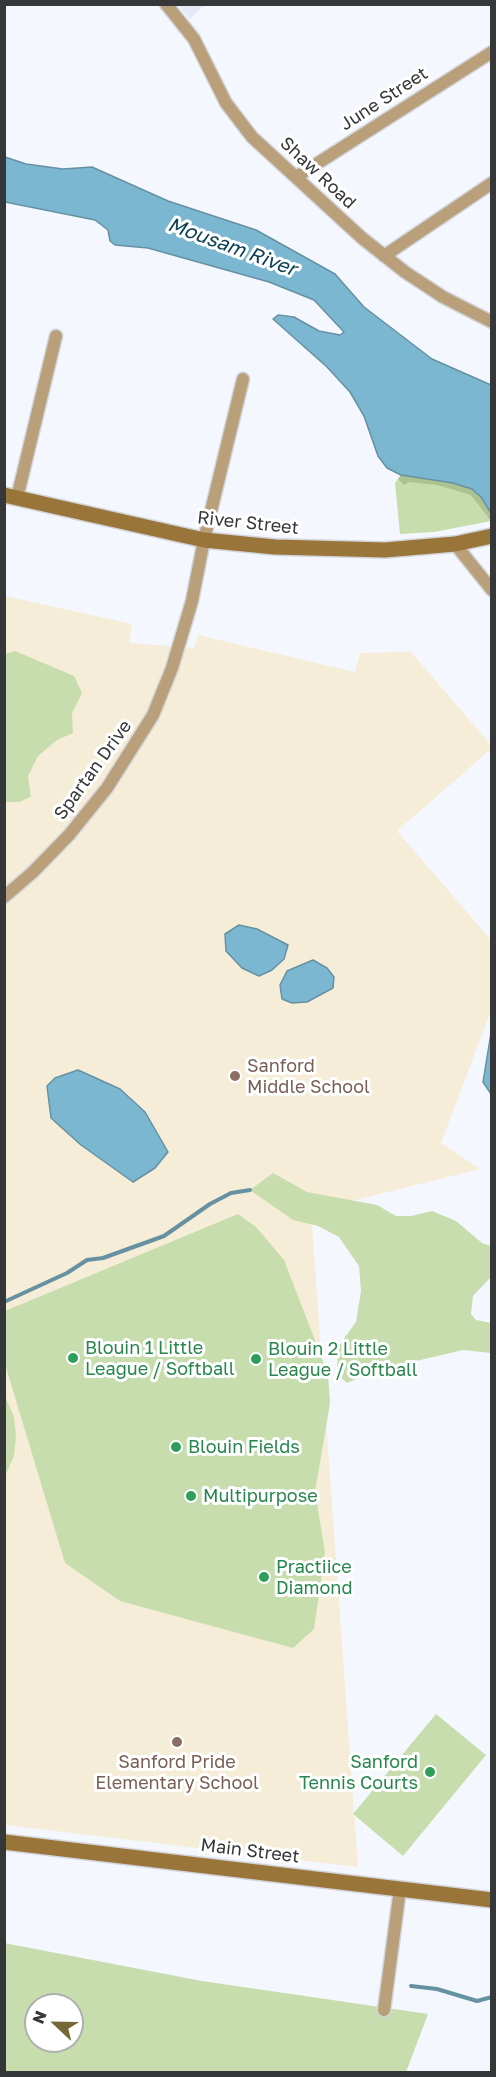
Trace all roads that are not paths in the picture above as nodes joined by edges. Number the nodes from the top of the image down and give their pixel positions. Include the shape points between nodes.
1 (166, 4) edge
2 (492, 52) edge
3 (296, 177) junction
4 (492, 183) edge
5 (384, 256) junction
6 (492, 322) edge
7 (56, 336) dead end
8 (243, 380) dead end
9 (11, 497) edge
10 (492, 536) edge
11 (204, 540) junction
12 (455, 544) junction
13 (492, 590) edge
14 (4, 897) edge
15 (4, 1842) edge
16 (400, 1889) junction
17 (492, 1899) edge
18 (384, 2010) dead end

1 - 3 street, Shaw Road via 194,39 240,124
2 - 3 street, June Street
3 - 5 street, Shaw Road
4 - 5 street
5 - 6 street, Shaw Road via 442,297
7 - 9 street
8 - 11 street, Spartan Drive
9 - 11 main road, River Street
10 - 12 main road, River Street
11 - 12 main road, River Street via 350,550
11 - 14 street, Spartan Drive via 192,601 172,668 136,746 69,835
12 - 13 street
15 - 16 main road, Main Street
16 - 17 main road, Main Street
16 - 18 street

